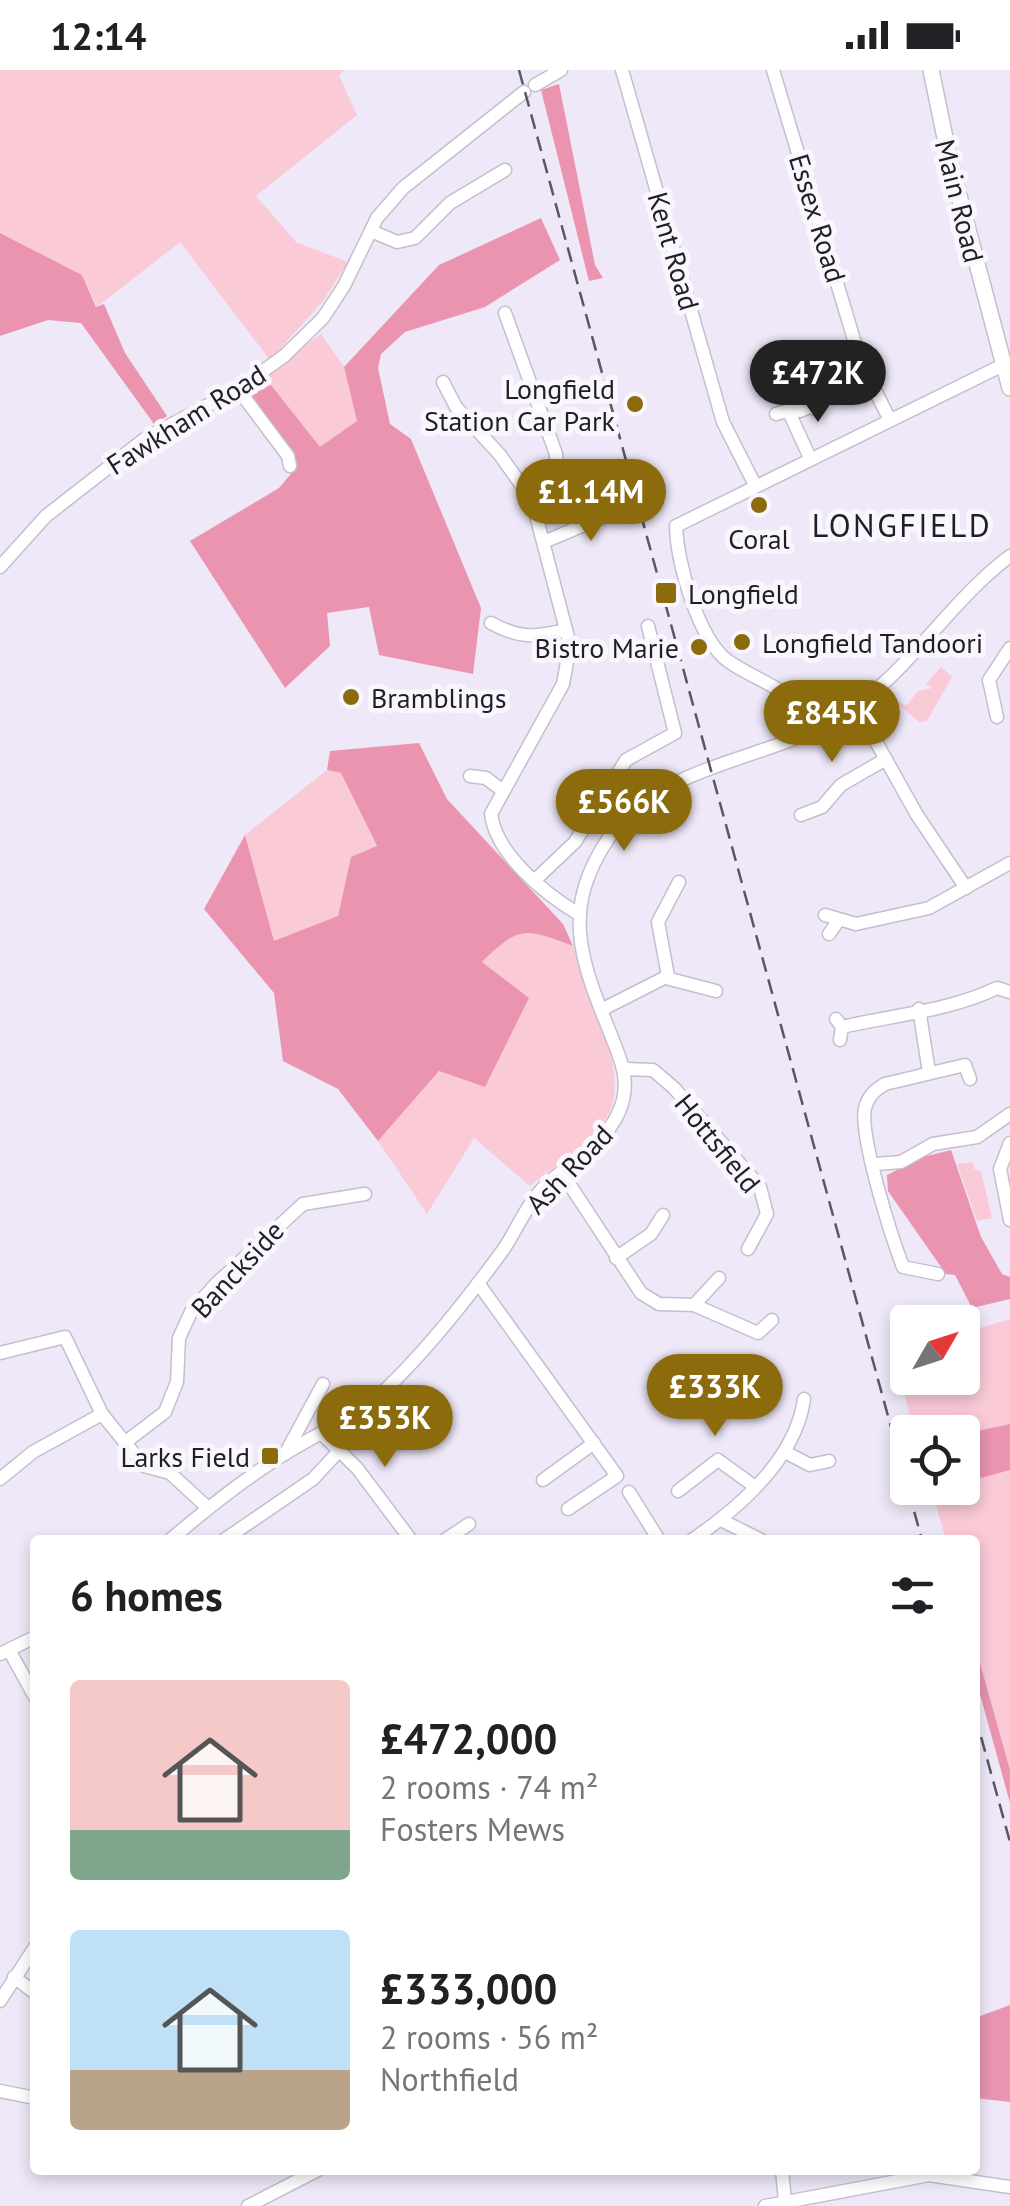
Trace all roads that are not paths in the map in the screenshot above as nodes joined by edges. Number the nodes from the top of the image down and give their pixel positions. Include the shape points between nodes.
1 (562, 70) edge
2 (622, 70) edge
3 (773, 70) edge
4 (931, 70) edge
5 (505, 170) dead end
6 (371, 231) junction
7 (505, 313) dead end
8 (1003, 365) junction
9 (443, 382) dead end
10 (1010, 388) edge
11 (238, 389) junction
12 (815, 409) dead end
13 (890, 420) junction
14 (810, 458) junction
15 (290, 466) dead end
16 (755, 485) junction
17 (532, 500) junction
18 (620, 510) dead end
19 (546, 541) junction
20 (1010, 556) edge
21 (0, 567) edge
22 (491, 622) dead end
23 (648, 626) dead end
24 (566, 630) junction
25 (1010, 648) edge
26 (856, 706) junction
27 (996, 717) dead end
28 (821, 728) junction
29 (886, 759) junction
30 (470, 776) dead end
31 (503, 791) junction
32 (801, 816) dead end
33 (1010, 863) edge
34 (534, 881) junction
35 (966, 888) junction
36 (678, 890) dead end
37 (578, 913) junction
38 (829, 934) dead end
39 (666, 978) junction
40 (716, 991) dead end
41 (1010, 992) edge
42 (919, 1009) junction
43 (601, 1010) junction
44 (839, 1029) dead end
45 (624, 1069) junction
46 (929, 1072) junction
47 (970, 1080) dead end
48 (1010, 1114) edge
49 (1010, 1144) edge
50 (875, 1164) junction
51 (562, 1172) junction
52 (366, 1194) dead end
53 (663, 1215) dead end
54 (1010, 1220) edge
55 (748, 1249) dead end
56 (616, 1258) junction
57 (938, 1274) dead end
58 (718, 1278) dead end
59 (478, 1282) junction
60 (694, 1305) junction
61 (772, 1320) dead end
62 (0, 1354) edge
63 (323, 1384) dead end
64 (804, 1399) dead end
65 (102, 1414) junction
66 (322, 1433) junction
67 (127, 1440) junction
68 (594, 1444) junction
69 (340, 1452) junction
70 (785, 1452) junction
71 (285, 1454) junction
72 (829, 1461) dead end
73 (0, 1479) edge
74 (543, 1480) dead end
75 (754, 1486) junction
76 (678, 1491) dead end
77 (629, 1492) dead end
78 (208, 1508) junction
79 (568, 1509) dead end
80 (720, 1520) junction
81 (469, 1524) dead end
82 (176, 1535) edge
83 (231, 1535) edge
84 (407, 1535) edge
85 (453, 1535) edge
86 (655, 1535) edge
87 (699, 1535) edge
88 (751, 1535) edge
89 (30, 1640) edge
90 (5, 1652) edge
91 (30, 1690) edge
92 (30, 1954) edge
93 (14, 1976) junction
94 (30, 1989) edge
95 (0, 2001) edge
96 (0, 2092) edge
97 (30, 2097) edge
98 (308, 2175) edge
99 (782, 2175) edge
100 (1010, 2186) edge
101 (785, 2201) junction
102 (248, 2206) edge
103 (764, 2206) edge

1 - 6 street, Fawkham Road via 434,159
2 - 16 street, Kent Road via 723,422
3 - 13 street, Essex Road via 861,363
4 - 8 main road, Main Road
5 - 6 street via 450,203 406,242
6 - 11 street, Fawkham Road via 323,318
7 - 17 street via 556,454 556,472
8 - 10 main road, Main Road
8 - 13 street
9 - 17 street
11 - 15 street
11 - 21 street, Fawkham Road via 158,429 80,487
12 - 14 street via 782,412
13 - 14 street
14 - 16 street
16 - 28 street via 678,523 689,586 718,653 800,704
17 - 19 street
18 - 19 street
19 - 24 street
20 - 26 street, Ash Road
22 - 24 street via 531,638
23 - 34 street via 675,734 626,760 574,844
24 - 31 street via 564,684
25 - 27 street via 989,680
26 - 28 street, Ash Road
26 - 29 street
28 - 37 street, Ash Road via 685,780 639,806 596,858
29 - 32 street
29 - 35 street
30 - 31 street
31 - 34 street via 491,814 493,832
33 - 35 street
34 - 37 street
35 - 38 street via 929,908 856,924 831,918
36 - 39 street via 658,926
37 - 43 street, Ash Road via 578,938
39 - 40 street
39 - 43 street
41 - 42 street via 997,988 962,1006
42 - 44 street
42 - 46 street
43 - 45 street, Ash Road
45 - 51 street, Ash Road via 616,1120
45 - 55 street, Hottsfield via 653,1070 674,1088 760,1187 766,1214
46 - 47 street via 966,1066
46 - 50 street via 885,1084 867,1102
48 - 50 street via 978,1136
49 - 54 street via 1000,1169
50 - 57 street via 876,1193 903,1267
51 - 56 street
51 - 59 street, Ash Road via 528,1207
52 - 67 street, Banckside via 304,1204 216,1284 179,1338 177,1382 165,1412
53 - 56 street via 651,1234
56 - 60 street via 640,1293 659,1304
58 - 60 street
59 - 66 street, Ash Road via 385,1390
59 - 68 street
60 - 61 street via 758,1333
62 - 65 street via 65,1337
63 - 71 street
64 - 70 street
65 - 67 street
65 - 73 street
66 - 69 street
66 - 71 street, Ash Road
67 - 78 street via 144,1466 170,1473
68 - 74 street
68 - 79 street via 617,1476
69 - 83 street via 313,1479
69 - 84 street
70 - 72 street via 810,1465
70 - 75 street
71 - 78 street, Ash Road
75 - 76 street via 718,1460
75 - 80 street
77 - 86 street
78 - 82 street, Ash Road
80 - 87 street
80 - 88 street
81 - 85 street
89 - 90 street
90 - 91 street
92 - 93 street
93 - 94 street
93 - 95 street
96 - 97 street
98 - 102 street
99 - 101 street
100 - 101 street via 929,2176
101 - 103 street

